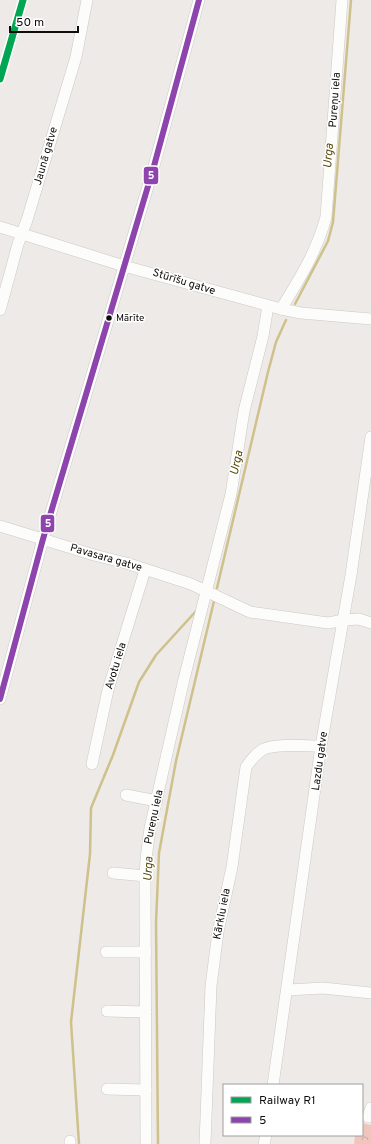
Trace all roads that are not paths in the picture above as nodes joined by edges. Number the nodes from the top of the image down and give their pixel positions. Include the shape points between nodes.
1 (87, 0) edge
2 (199, 0) edge
3 (342, 0) edge
4 (0, 227) edge
5 (20, 235) junction
6 (124, 266) junction
7 (268, 306) junction
8 (281, 309) junction
9 (0, 310) edge
10 (371, 319) edge
11 (371, 437) edge
12 (0, 526) edge
13 (43, 539) junction
14 (145, 570) junction
15 (209, 593) junction
16 (344, 620) junction
17 (371, 623) edge
18 (0, 699) edge
19 (321, 746) junction
20 (92, 764) dead end
21 (126, 795) dead end
22 (157, 801) junction
23 (113, 873) dead end
24 (146, 876) junction
25 (106, 952) dead end
26 (146, 952) junction
27 (288, 990) junction
28 (371, 993) edge
29 (107, 1011) dead end
30 (146, 1012) junction
31 (273, 1084) edge
32 (107, 1089) dead end
33 (146, 1090) junction
34 (146, 1144) edge
35 (205, 1144) edge

1 - 5 street, Jaunā gatve via 76,57 28,220
2 - 6 street
3 - 8 street, Pureņu iela via 326,217 305,270
4 - 5 street, Stūrīšu gatve
5 - 6 street, Stūrīšu gatve
5 - 9 street, Jaunā gatve
6 - 7 street, Stūrīšu gatve
6 - 13 street
7 - 8 street, Stūrīšu gatve
7 - 15 street, Pureņu iela via 244,411 231,494
8 - 10 street, Stūrīšu gatve
11 - 16 street, Lazdu gatve
12 - 13 street, Pavasara gatve
13 - 14 street, Pavasara gatve
13 - 18 street
14 - 15 street, Pavasara gatve via 191,584
14 - 20 street, Avotu iela via 108,690
15 - 16 street, Pavasara gatve via 250,612 269,616 328,623
15 - 22 street, Pureņu iela via 184,679
16 - 17 street via 360,619
16 - 19 street, Lazdu gatve
19 - 27 street, Lazdu gatve
19 - 35 street, Kārklu iela via 264,749 253,757 246,767 211,986
21 - 22 street
22 - 24 street, Pureņu iela via 147,843
23 - 24 street
24 - 26 street, Pureņu iela
25 - 26 street
26 - 30 street, Pureņu iela
27 - 28 street via 323,988
27 - 31 street, Lazdu gatve
29 - 30 street
30 - 33 street, Pureņu iela
32 - 33 street
33 - 34 street, Pureņu iela

